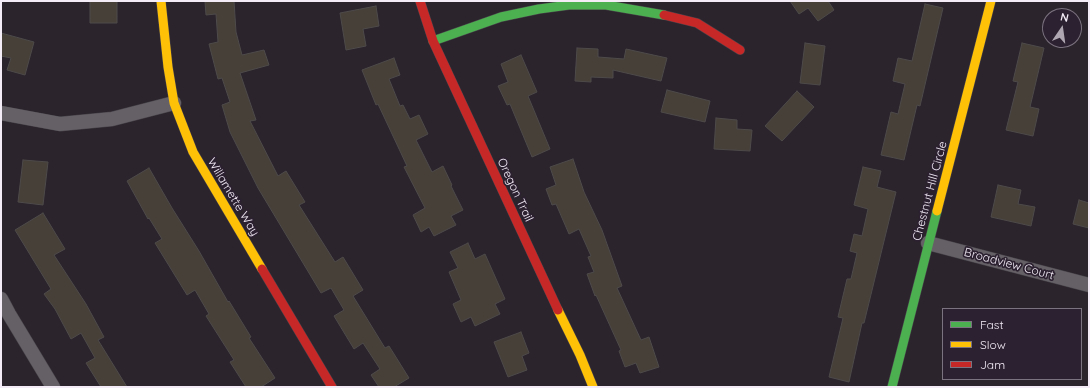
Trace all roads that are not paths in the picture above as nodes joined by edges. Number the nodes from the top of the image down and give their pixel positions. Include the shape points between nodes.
1 (161, 1) edge
2 (420, 1) edge
3 (991, 1) edge
4 (433, 41) junction
5 (740, 50) dead end
6 (174, 103) junction
7 (1, 114) edge
8 (928, 243) junction
9 (1089, 285) edge
10 (1, 298) edge
11 (53, 387) edge
12 (332, 387) edge
13 (593, 387) edge
14 (892, 387) edge

1 - 6 street, Willamette Way
2 - 4 street, Oregon Trail
3 - 8 street, Chestnut Hill Circle
4 - 5 street via 501,17 539,9 569,5 606,5 697,23
4 - 13 street, Oregon Trail
6 - 7 street via 112,119 60,124
6 - 12 street, Willamette Way via 193,152
8 - 9 street, Broadview Court
8 - 14 street, Chestnut Hill Circle
10 - 11 street

